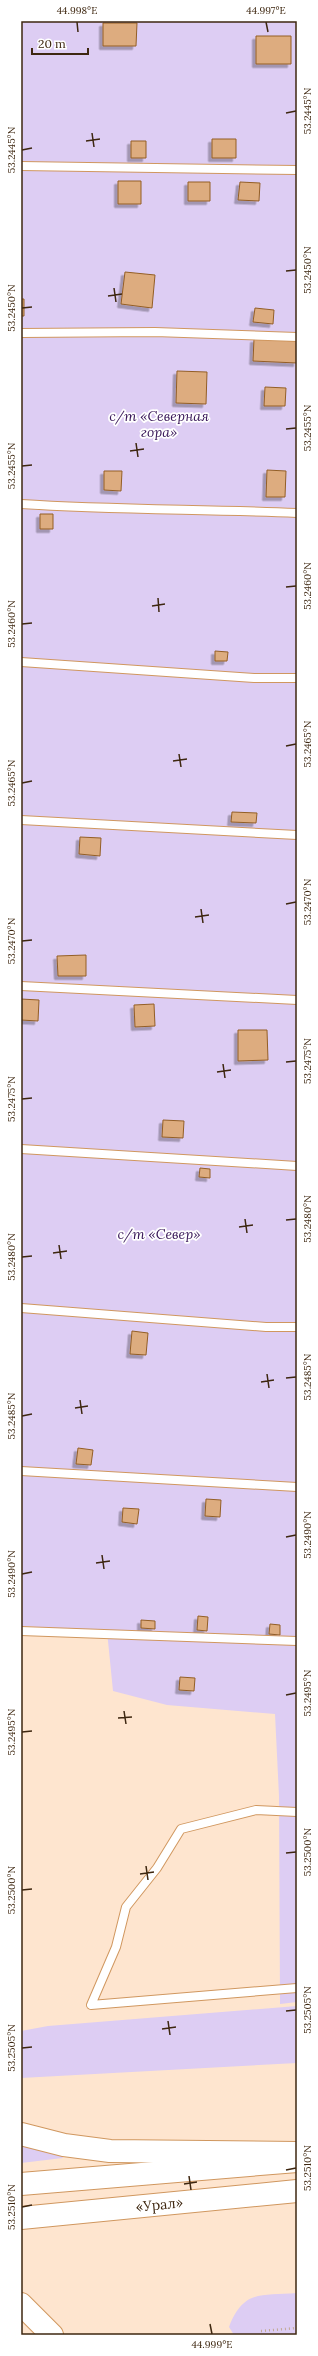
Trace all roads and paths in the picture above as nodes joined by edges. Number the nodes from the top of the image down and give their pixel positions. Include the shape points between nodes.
1 (21, 166) edge
2 (297, 170) edge
3 (21, 334) edge
4 (297, 337) edge
5 (21, 504) edge
6 (297, 513) edge
7 (21, 662) edge
8 (297, 678) edge
9 (21, 820) edge
10 (297, 835) edge
11 (21, 986) edge
12 (297, 1000) edge
13 (21, 1149) edge
14 (297, 1166) edge
15 (21, 1308) edge
16 (297, 1327) edge
17 (21, 1471) edge
18 (297, 1487) edge
19 (21, 1631) edge
20 (297, 1642) edge
21 (297, 1812) edge
22 (297, 1988) edge
23 (21, 2134) edge
24 (297, 2153) edge
25 (297, 2161) edge
26 (21, 2184) edge
27 (297, 2191) edge
28 (21, 2219) edge
29 (21, 2304) edge
30 (297, 2328) edge
31 (261, 2331) dead end
32 (52, 2335) edge

1 - 2 lane
3 - 4 lane via 155,332
5 - 6 lane via 95,509
7 - 8 lane via 254,678
9 - 10 lane
11 - 12 lane
13 - 14 lane
15 - 16 lane via 266,1328
17 - 18 lane
19 - 20 lane
21 - 22 lane via 256,1810 181,1829 157,1868 126,1907 116,1947 90,2005
23 - 24 main road via 64,2145 110,2151
25 - 26 main road
27 - 28 main road, «Урал»
29 - 32 main road
30 - 31 path

